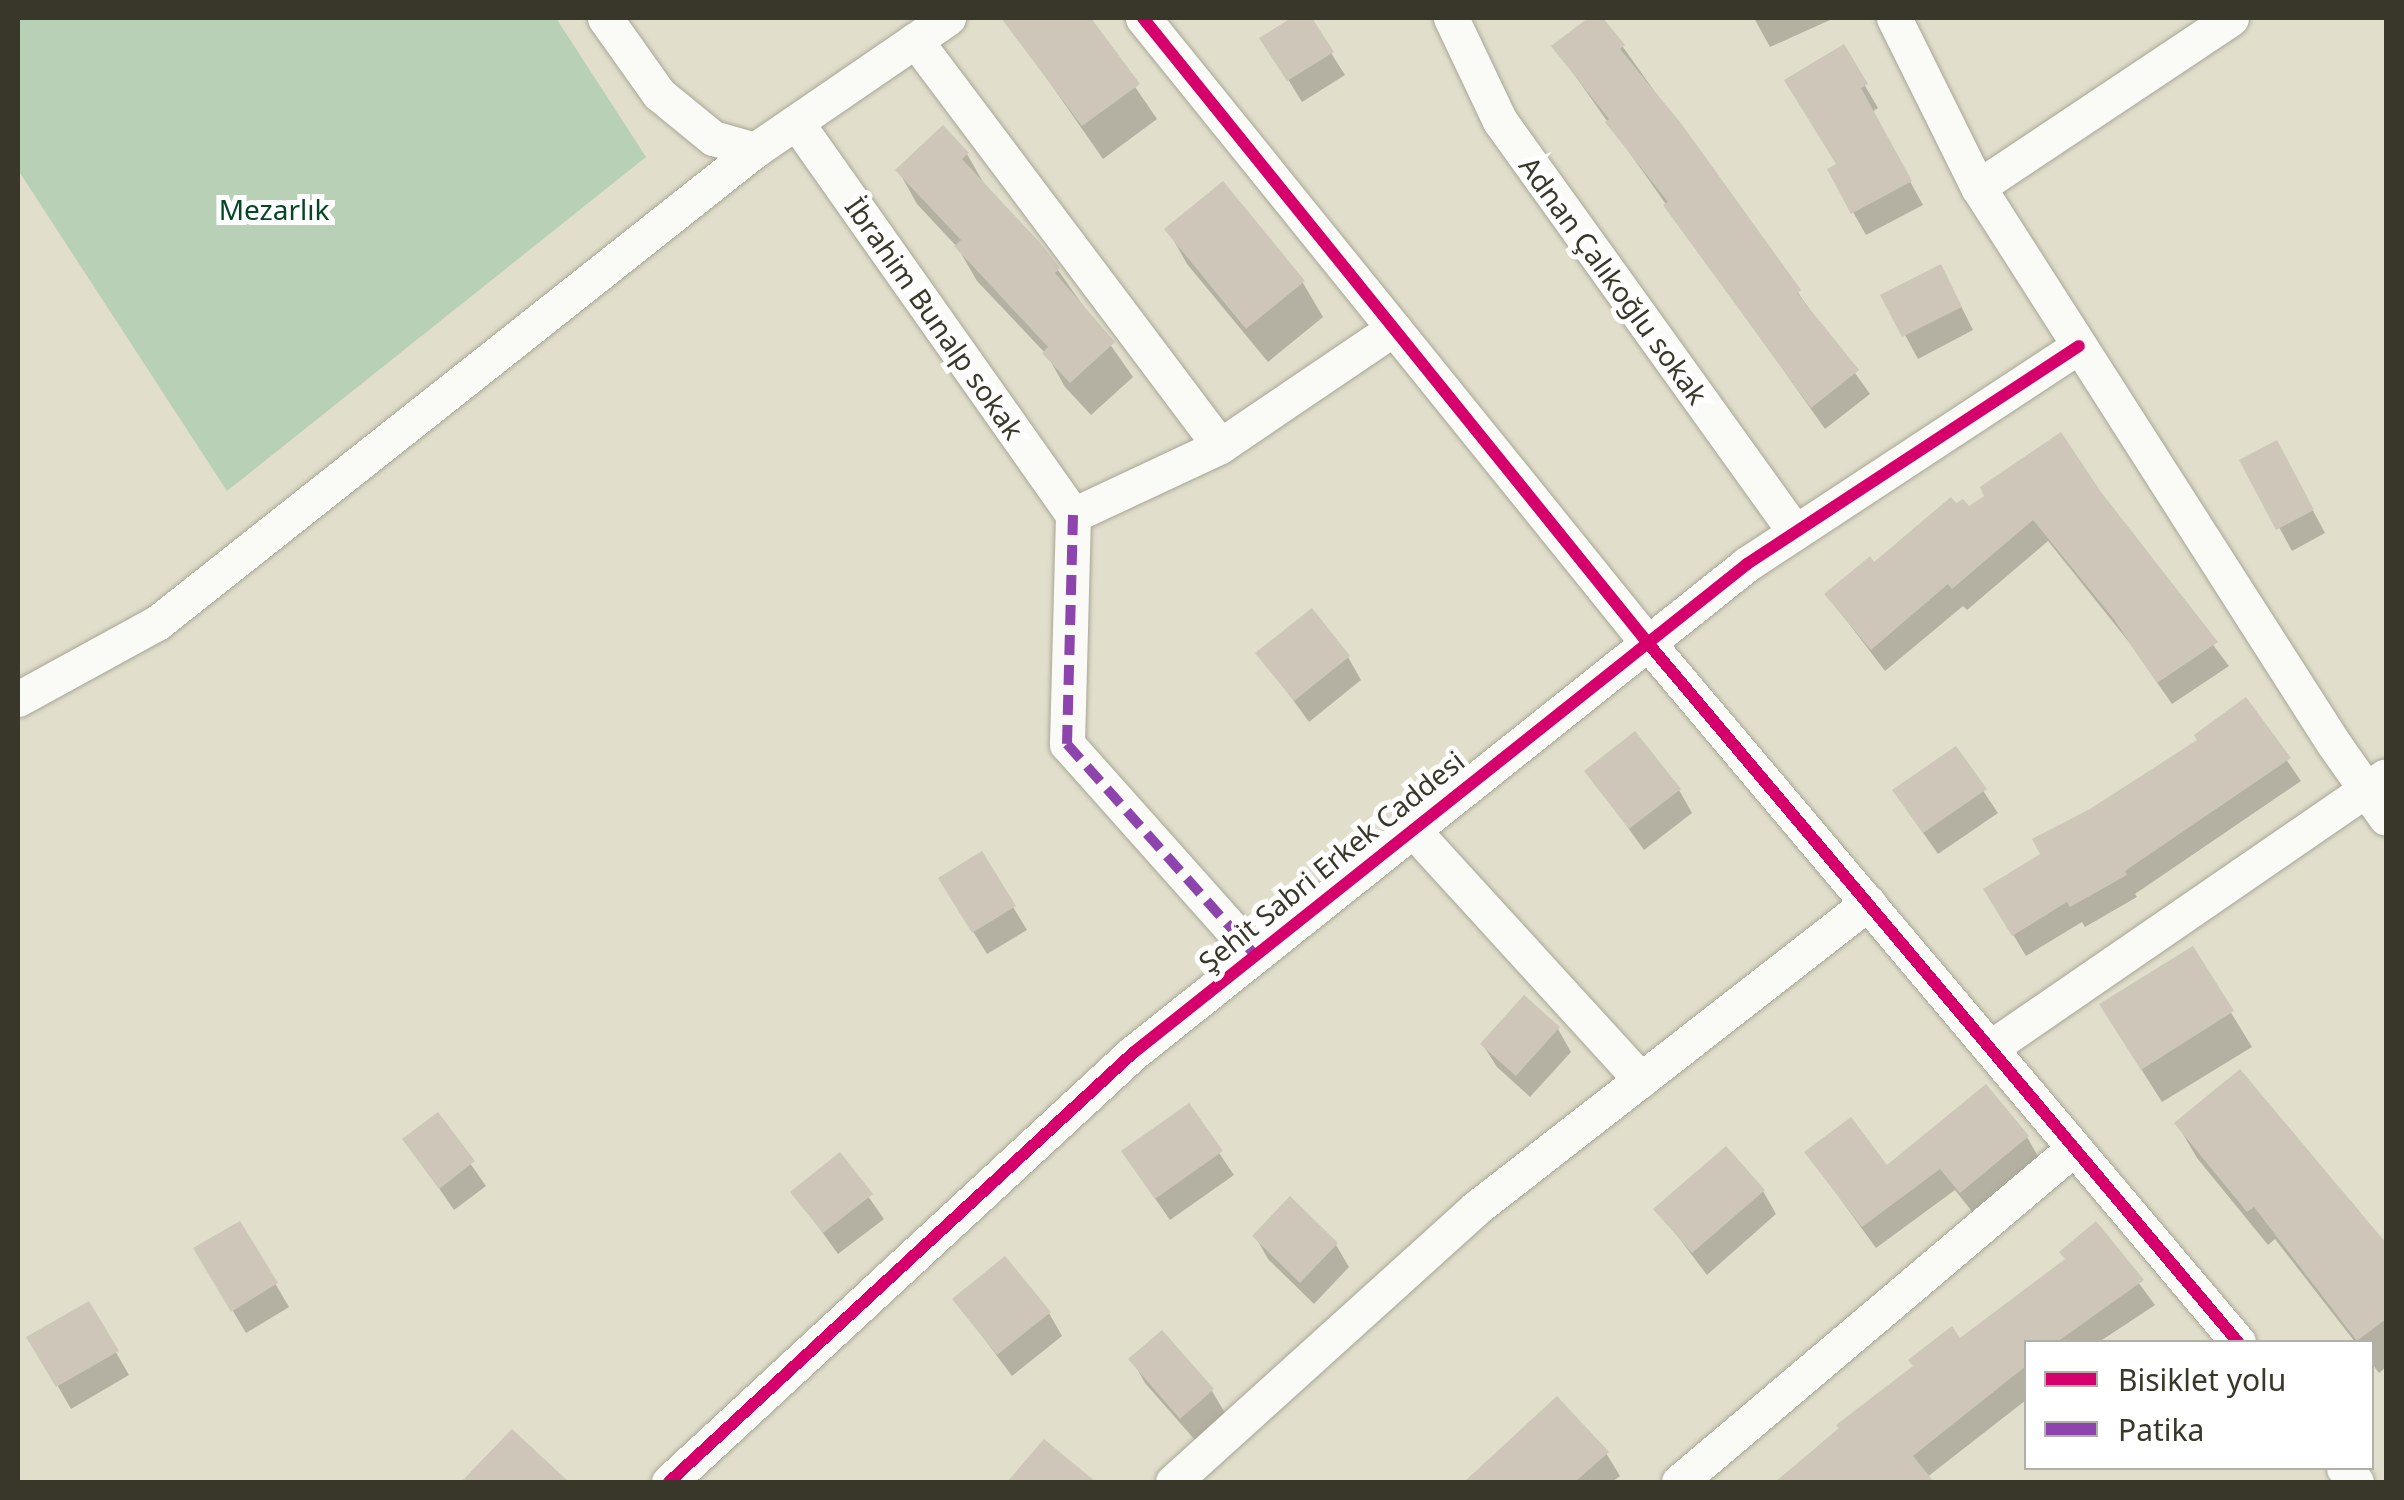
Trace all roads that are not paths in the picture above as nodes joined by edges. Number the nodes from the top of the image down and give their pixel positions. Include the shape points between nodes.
1 (605, 18) edge
2 (948, 18) edge
3 (1143, 18) edge
4 (1450, 18) edge
5 (1894, 18) edge
6 (2231, 18) edge
7 (915, 40) junction
8 (796, 122) junction
9 (755, 150) junction
10 (1978, 187) junction
11 (1394, 328) junction
12 (2079, 346) junction
13 (1220, 446) junction
14 (1074, 514) junction
15 (1795, 532) junction
16 (1647, 642) junction
17 (18, 699) edge
18 (2380, 795) edge
19 (1411, 828) junction
20 (1868, 904) junction
21 (1255, 955) junction
22 (1990, 1048) junction
23 (1641, 1080) junction
24 (2074, 1148) junction
25 (2236, 1340) edge
26 (669, 1482) edge
27 (1173, 1482) edge
28 (1679, 1482) edge

1 - 9 street via 659,94 713,138
2 - 7 street
3 - 11 street
4 - 15 street, Adnan Çalıkoğlu sokak via 1500,121
5 - 10 street
6 - 10 street
7 - 8 street
7 - 13 street
8 - 9 street
8 - 14 street, İbrahim Bunalp sokak
9 - 17 street via 157,622
10 - 12 street
11 - 13 street
11 - 16 street
12 - 15 street, Şehit Sabri Erkek Caddesi
12 - 18 street
13 - 14 street
14 - 21 street via 1066,744
15 - 16 street, Şehit Sabri Erkek Caddesi
16 - 19 street, Şehit Sabri Erkek Caddesi
16 - 20 street
18 - 22 street
19 - 21 street, Şehit Sabri Erkek Caddesi
19 - 23 street
20 - 22 street
20 - 23 street
21 - 26 street, Şehit Sabri Erkek Caddesi via 1133,1053
22 - 24 street
23 - 27 street via 1476,1208
24 - 25 street
24 - 28 street

